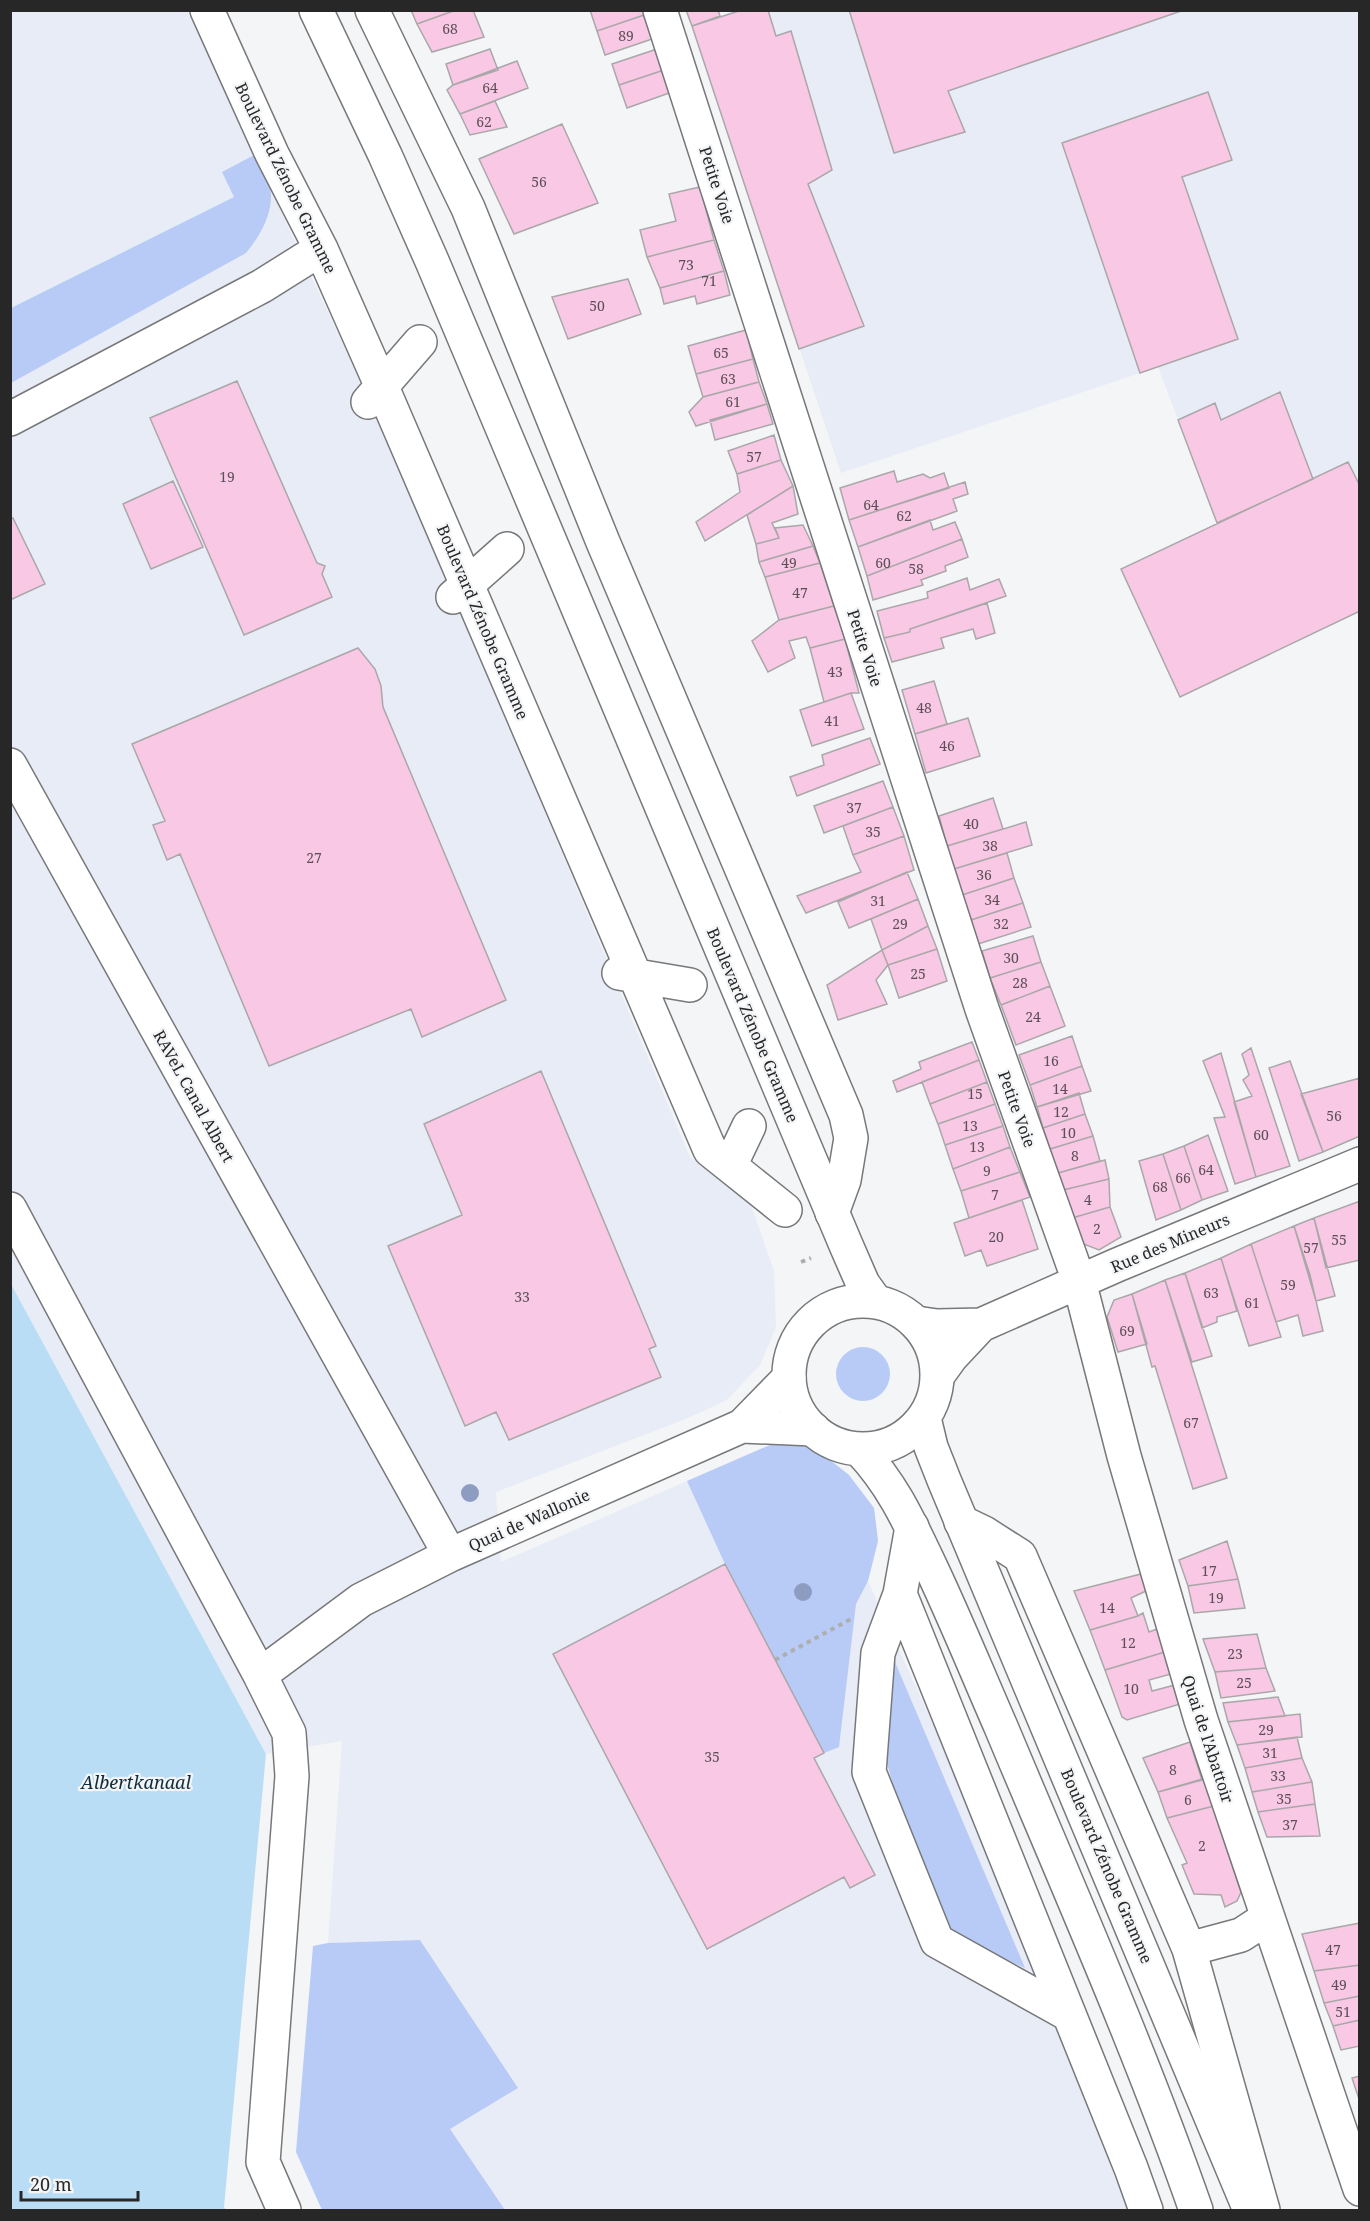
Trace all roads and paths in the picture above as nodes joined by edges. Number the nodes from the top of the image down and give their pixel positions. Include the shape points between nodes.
1 (207, 10) edge
2 (316, 10) edge
3 (372, 10) edge
4 (660, 10) edge
5 (321, 249) junction
6 (420, 342) dead end
7 (373, 397) junction
8 (10, 419) edge
9 (507, 549) dead end
10 (460, 591) junction
11 (10, 765) edge
12 (623, 974) junction
13 (690, 984) dead end
14 (749, 1126) dead end
15 (1359, 1164) edge
16 (730, 1167) junction
17 (10, 1209) edge
18 (785, 1210) dead end
19 (832, 1213) junction
20 (1079, 1281) junction
21 (876, 1302) junction
22 (916, 1323) junction
23 (981, 1325) junction
24 (938, 1375) junction
25 (789, 1378) junction
26 (924, 1419) junction
27 (742, 1426) junction
28 (378, 1427) joint
29 (813, 1429) junction
30 (860, 1450) junction
31 (962, 1522) junction
32 (912, 1527) junction
33 (450, 1556) junction
34 (900, 1594) junction
35 (775, 1660) dead end
36 (260, 1675) junction
37 (1267, 1918) junction
38 (1189, 1949) junction
39 (1068, 2014) junction
40 (1359, 2189) edge
41 (284, 2211) edge
42 (1146, 2211) edge
43 (1196, 2211) edge
44 (1250, 2211) edge
45 (1263, 2211) edge

1 - 5 street, Boulevard Zénobe Gramme via 272,154
2 - 19 street, Boulevard Zénobe Gramme via 432,261
3 - 19 street via 468,208 608,553 846,1115 851,1138 844,1180
4 - 20 street, Petite Voie via 982,1009
5 - 7 street, Boulevard Zénobe Gramme
5 - 8 street via 262,286
6 - 7 street
7 - 10 street, Boulevard Zénobe Gramme
9 - 10 street
10 - 12 street, Boulevard Zénobe Gramme
11 - 28 street, RAVeL Canal Albert
12 - 13 street
12 - 16 street, Boulevard Zénobe Gramme via 710,1150
14 - 16 street
15 - 20 street, Rue des Mineurs
16 - 18 street, Boulevard Zénobe Gramme
17 - 36 street
19 - 21 street, Boulevard Zénobe Gramme via 863,1284
20 - 23 street, Rue des Mineurs
20 - 37 street, Quai de l'Abattoir via 1124,1456 1194,1697
21 - 22 street via 895,1308
21 - 25 street via 851,1302 826,1311 806,1328 798,1340
22 - 23 street, Rue des Mineurs
22 - 24 street via 933,1349
23 - 24 street, Rue des Mineurs
24 - 26 street via 932,1406
25 - 27 street, Quai de Wallonie
25 - 29 street via 798,1413
26 - 30 street via 897,1443
26 - 31 street, Boulevard Zénobe Gramme via 931,1447
27 - 29 street, Quai de Wallonie
27 - 33 street, Quai de Wallonie
28 - 33 street, Quai de Wallonie
29 - 30 street via 836,1445
30 - 32 street via 880,1471
31 - 38 street via 1020,1556
31 - 44 street, Boulevard Zénobe Gramme
32 - 34 street
32 - 43 street via 1076,1905
33 - 36 street via 361,1600
34 - 35 path
34 - 39 street
34 - 39 street via 878,1653 869,1772 937,1941
36 - 41 street via 289,1733 292,1776 263,2162
37 - 38 street via 1241,1935
37 - 40 street, Quai de l'Abattoir
38 - 45 street
39 - 42 street

